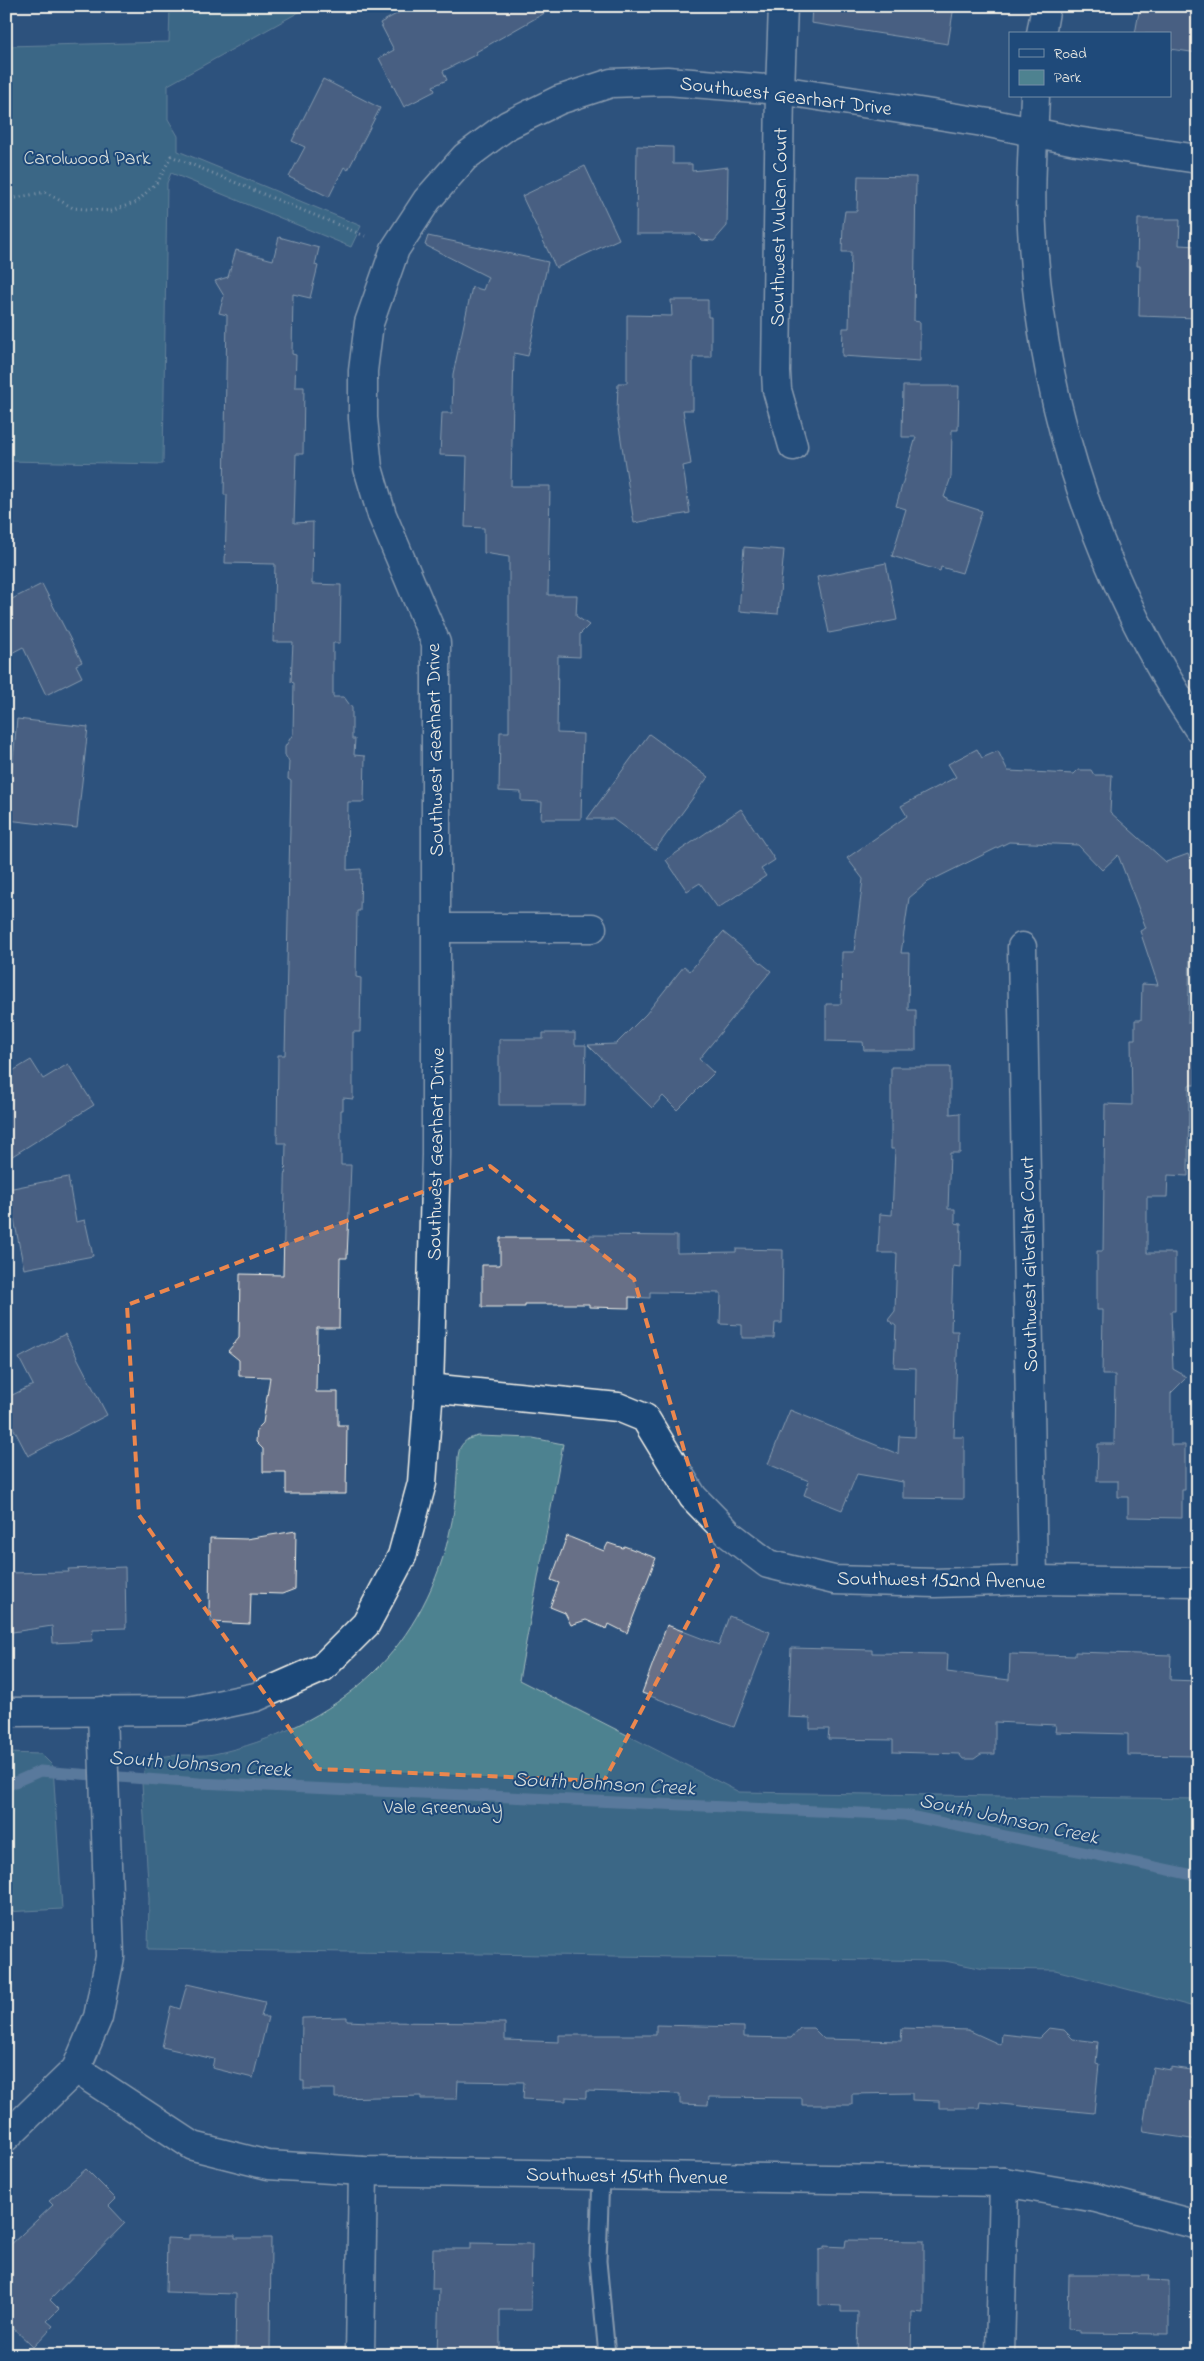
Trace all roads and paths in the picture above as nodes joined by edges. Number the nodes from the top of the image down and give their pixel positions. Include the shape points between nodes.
1 (783, 6) edge
2 (1046, 6) edge
3 (1041, 32) edge
4 (780, 90) junction
5 (1035, 98) edge
6 (6, 122) edge
7 (1033, 132) junction
8 (6, 138) edge
9 (1198, 159) edge
10 (6, 200) edge
11 (395, 249) junction
12 (793, 446) dead end
13 (1198, 728) edge
14 (437, 928) junction
15 (592, 928) dead end
16 (1022, 947) dead end
17 (429, 1388) junction
18 (1033, 1580) junction
19 (1198, 1582) edge
20 (102, 1711) junction
21 (6, 1712) edge
22 (76, 2069) junction
23 (6, 2137) edge
24 (363, 2171) junction
25 (601, 2175) junction
26 (1004, 2182) junction
27 (1198, 2224) edge
28 (360, 2355) edge
29 (607, 2355) edge
30 (1000, 2355) edge

1 - 4 street, Southwest Vulcan Court
2 - 3 street
4 - 7 street, Southwest Gearhart Drive
4 - 11 street, Southwest Gearhart Drive via 667,81 611,83 559,100 508,125 465,158 427,200
4 - 12 street, Southwest Vulcan Court via 776,372 777,390
5 - 7 street
6 - 8 path
7 - 9 street, Southwest Gearhart Drive
7 - 13 street via 1031,200 1036,279 1046,355 1059,415 1083,496 1124,597 1163,672
10 - 11 path via 45,192 73,208 111,211 137,202 159,180 171,156
11 - 14 street, Southwest Gearhart Drive via 368,323 363,418 368,468 382,515 436,643
14 - 15 street
14 - 17 street, Southwest Gearhart Drive via 436,1155
16 - 18 street, Southwest Gibraltar Court
17 - 18 street, Southwest 152nd Avenue via 618,1407 645,1418 693,1497 730,1536 768,1564 834,1580 934,1584
17 - 20 street, Southwest Gearhart Drive via 422,1483 402,1556 366,1624 322,1668 256,1697 189,1711
18 - 19 street, Southwest 152nd Avenue
20 - 21 street, Southwest Gearhart Drive
20 - 22 street via 110,1957 98,2017
22 - 23 street
22 - 24 street, Southwest 154th Avenue via 193,2146 268,2165
24 - 25 street, Southwest 154th Avenue
24 - 28 street
25 - 26 street, Southwest 154th Avenue
25 - 29 lane via 598,2261
26 - 27 street, Southwest 154th Avenue via 1096,2198
26 - 30 street

